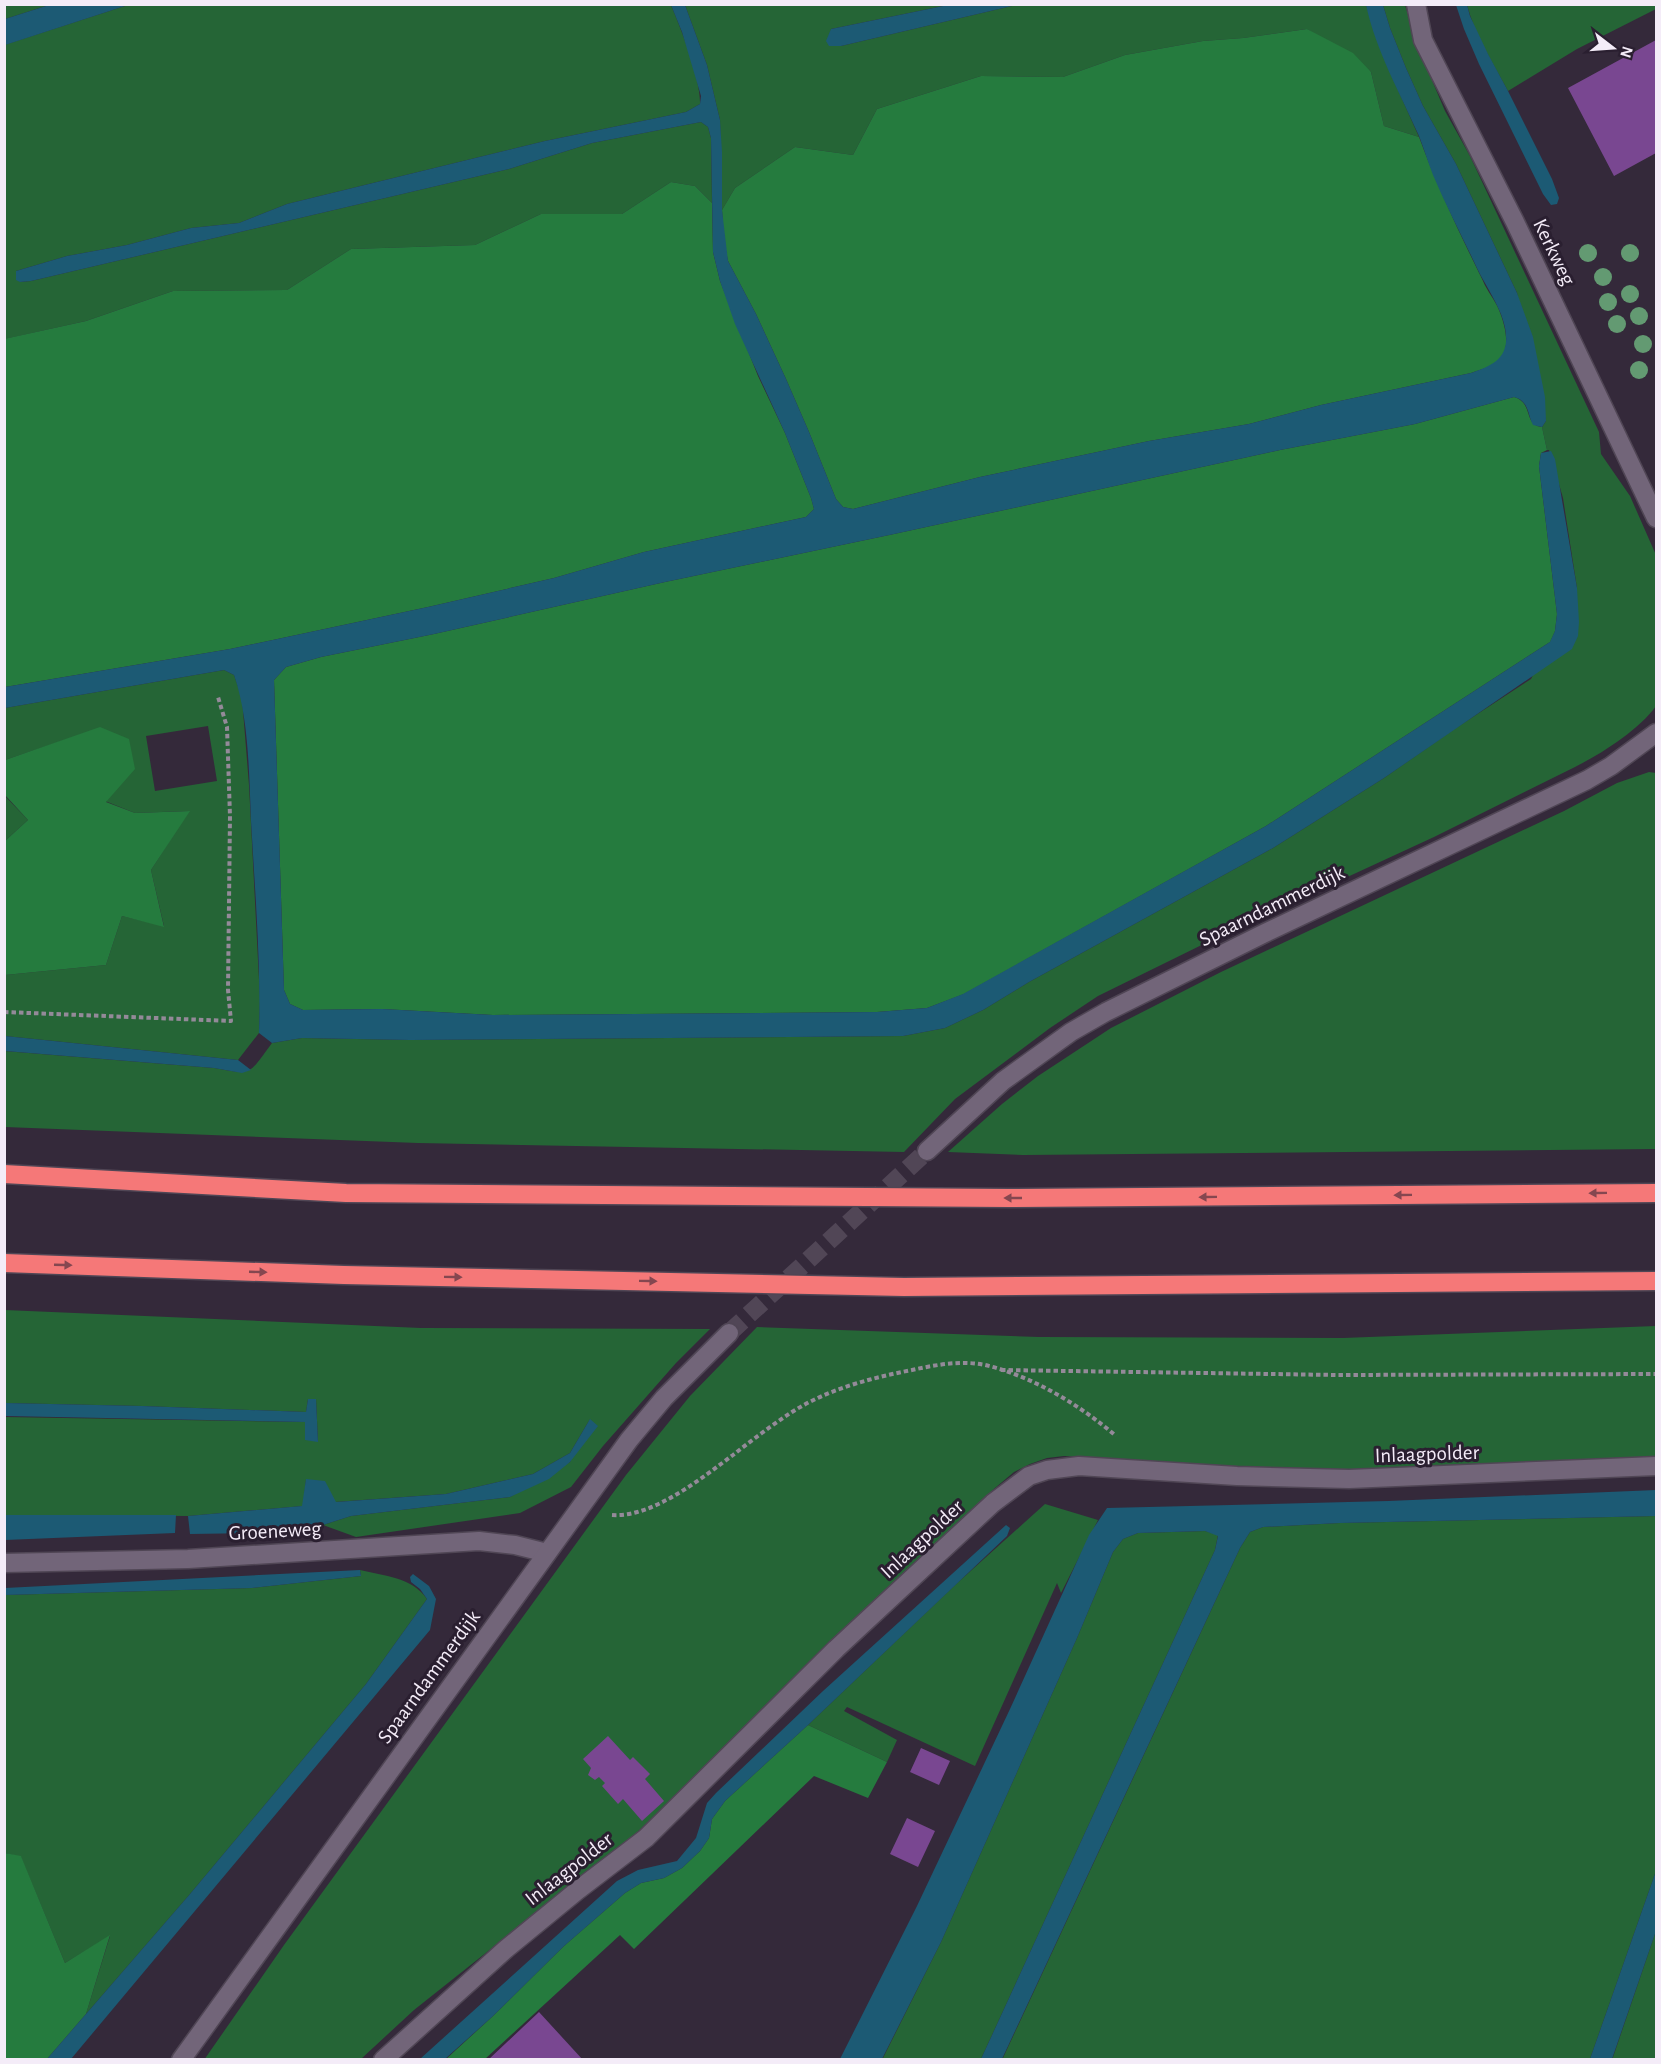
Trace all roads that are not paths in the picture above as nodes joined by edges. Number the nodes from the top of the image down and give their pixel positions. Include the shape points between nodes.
1 (1416, 4) edge
2 (1656, 518) edge
3 (1656, 733) edge
4 (927, 1151) tunnel mouth
5 (4, 1174) edge
6 (1656, 1193) edge
7 (4, 1263) edge
8 (1656, 1281) edge
9 (729, 1333) tunnel mouth
10 (1656, 1466) edge
11 (547, 1553) junction
12 (4, 1563) edge
13 (181, 2060) edge
14 (382, 2060) edge

1 - 2 street, Kerkweg via 1423,40
3 - 4 street, Spaarndammerdijk via 1587,780 1143,992 1071,1032 1004,1081
6 -> 5 highway via 1008,1198 358,1193
7 -> 8 highway via 904,1287
9 - 11 street, Spaarndammerdijk via 664,1398 629,1440
10 - 14 street, Inlaagpolder via 1349,1479 1258,1478 1079,1466 1029,1476 993,1503 836,1649 646,1838 506,1949
11 - 12 street, Groeneweg via 479,1541 188,1559
11 - 13 street, Spaarndammerdijk

